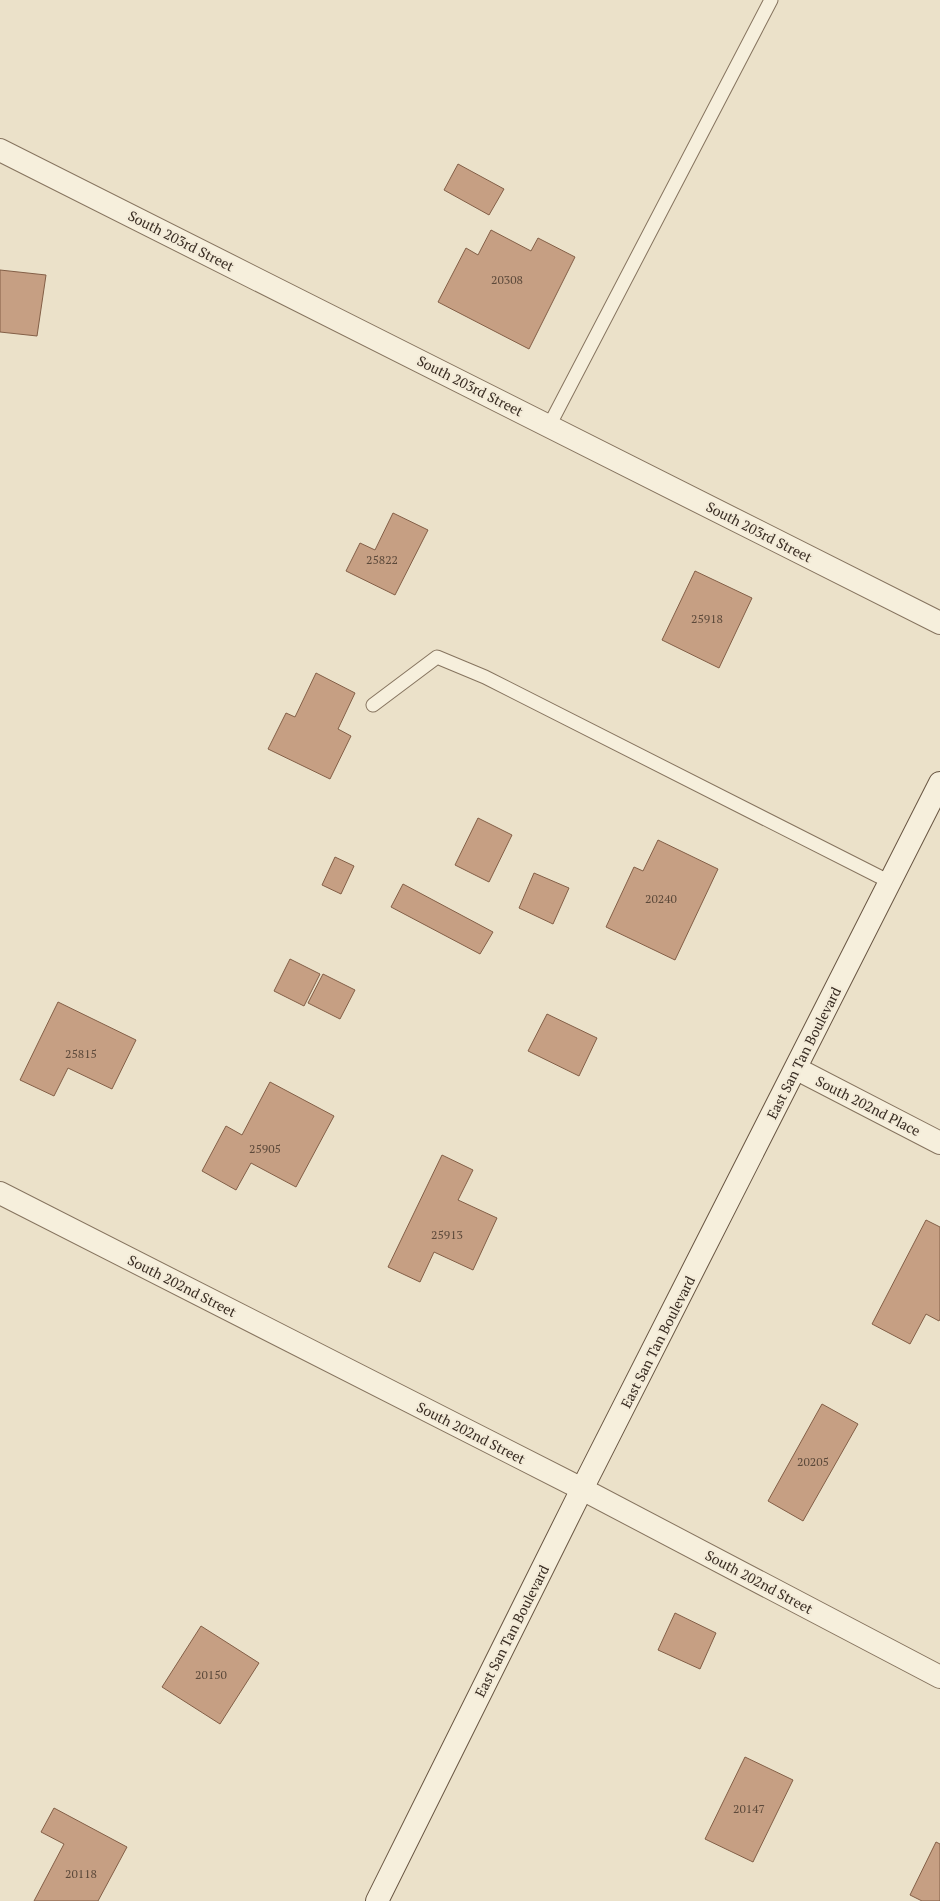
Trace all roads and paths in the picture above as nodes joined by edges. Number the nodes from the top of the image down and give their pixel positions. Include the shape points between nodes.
1 (770, 0) edge
2 (0, 150) edge
3 (549, 426) junction
4 (940, 623) edge
5 (373, 705) dead end
6 (940, 783) edge
7 (890, 882) junction
8 (797, 1069) junction
9 (940, 1143) edge
10 (0, 1193) edge
11 (582, 1489) junction
12 (940, 1678) edge
13 (377, 1901) edge

1 - 3 lane
2 - 3 street, South 203rd Street
3 - 4 street, South 203rd Street
5 - 7 lane via 437,656 485,677
6 - 7 street, East San Tan Boulevard
7 - 8 street, East San Tan Boulevard
8 - 9 street, South 202nd Place
8 - 11 street, East San Tan Boulevard
10 - 11 street, South 202nd Street
11 - 12 street, South 202nd Street
11 - 13 street, East San Tan Boulevard

